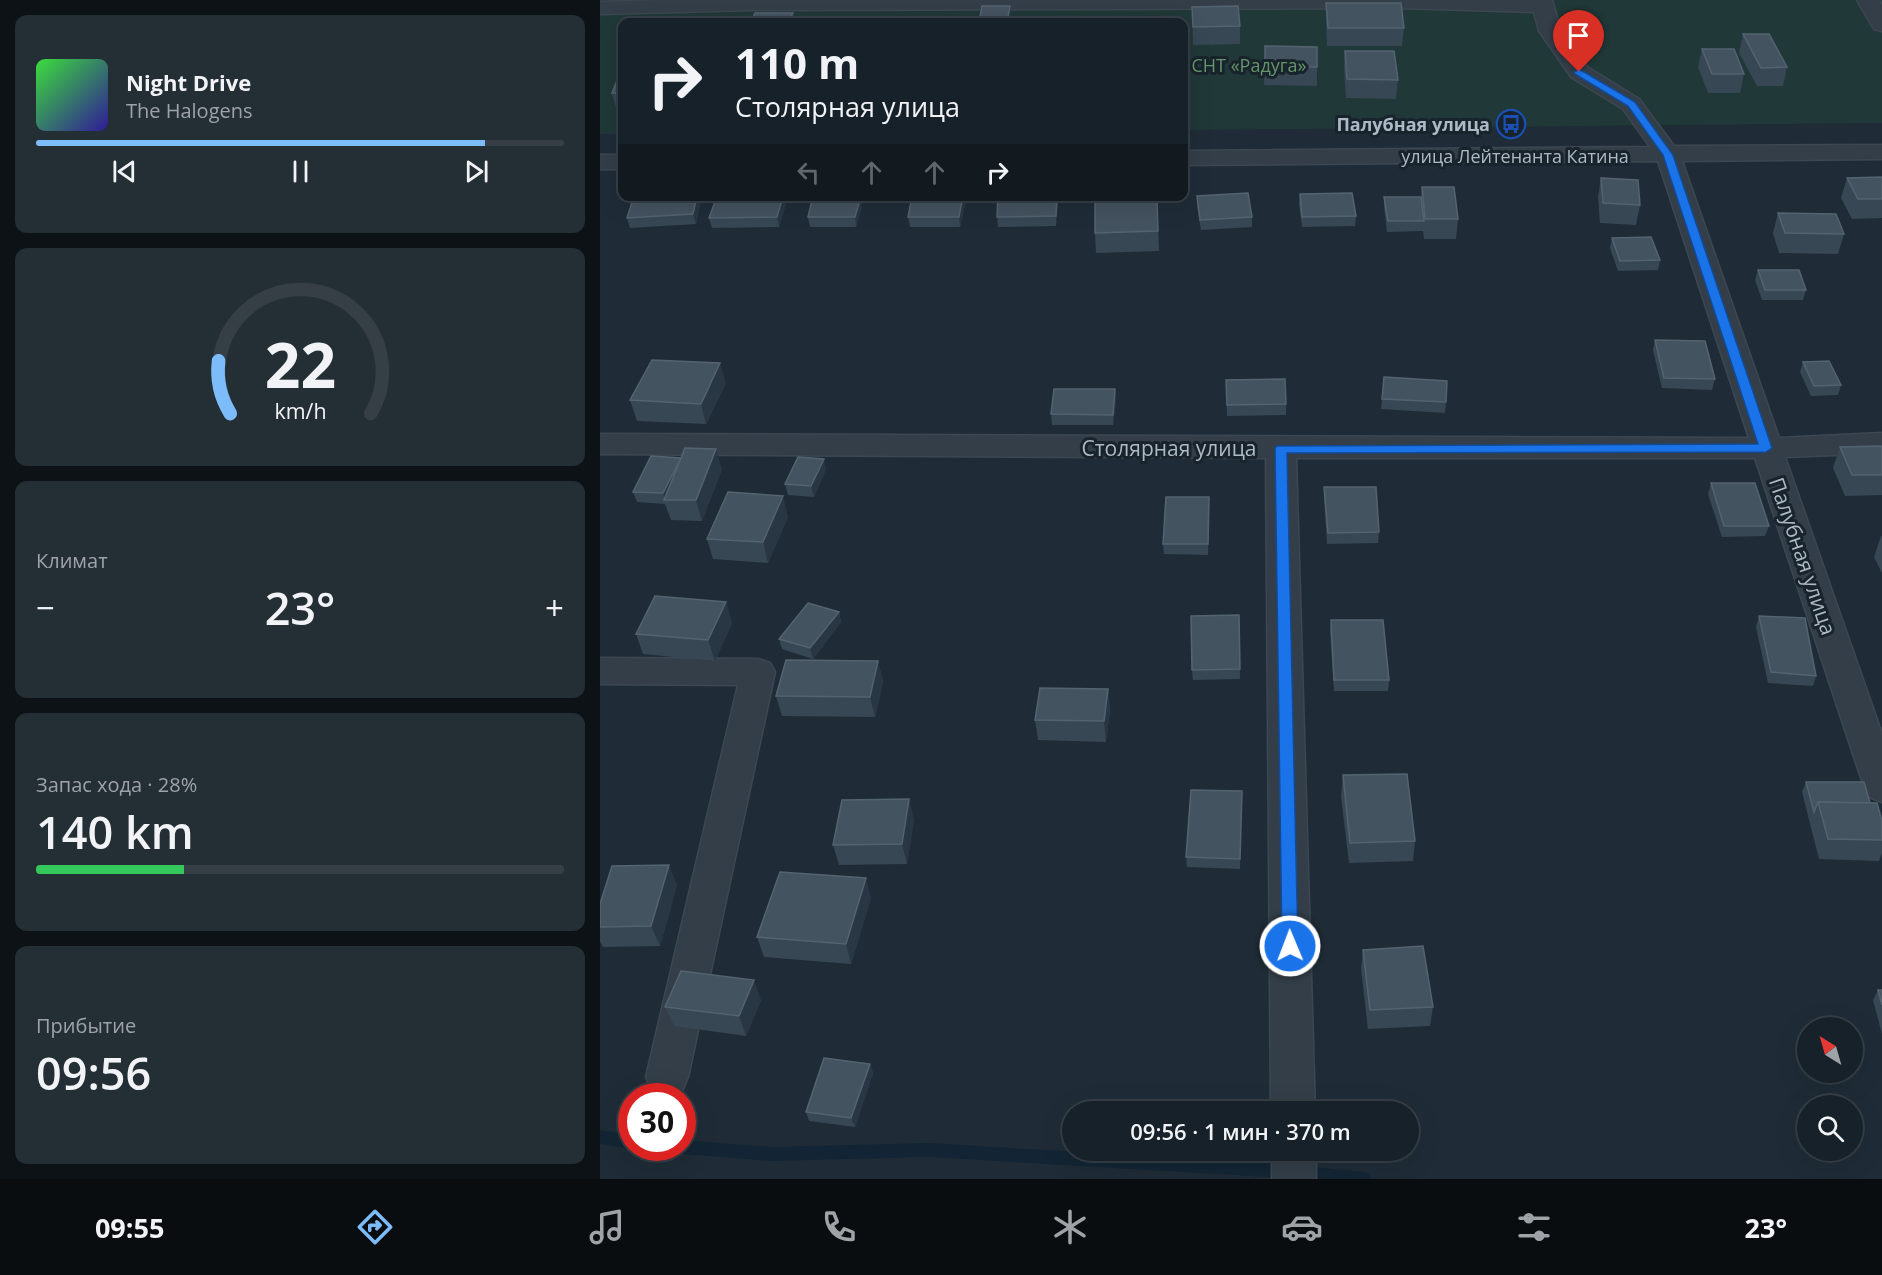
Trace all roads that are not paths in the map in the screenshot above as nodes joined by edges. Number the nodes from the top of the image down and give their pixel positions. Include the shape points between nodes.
1 (1868, 0) edge
2 (1542, 3) edge
3 (600, 8) edge
4 (1882, 24) edge
5 (1882, 152) edge
6 (1668, 155) junction
7 (1188, 158) edge
8 (600, 162) edge
9 (618, 162) edge
10 (1882, 443) edge
11 (600, 444) edge
12 (1281, 448) junction
13 (1766, 448) junction
14 (600, 671) edge
15 (1882, 787) edge
16 (668, 1077) dead end
17 (1293, 1101) edge
18 (1294, 1161) edge
19 (1294, 1179) edge

1 - 4 street
2 - 3 street via 752,4
2 - 6 street, Палубная улица via 1550,31 1579,72 1631,104
5 - 6 street, улица Лейтенанта Катина
6 - 7 street, улица Лейтенанта Катина
6 - 13 street, Палубная улица
8 - 9 street
10 - 13 street, Столярная улица
11 - 12 street, Столярная улица
12 - 13 street, Столярная улица
12 - 17 street
13 - 15 street, Палубная улица
14 - 16 street via 758,672
18 - 19 street

